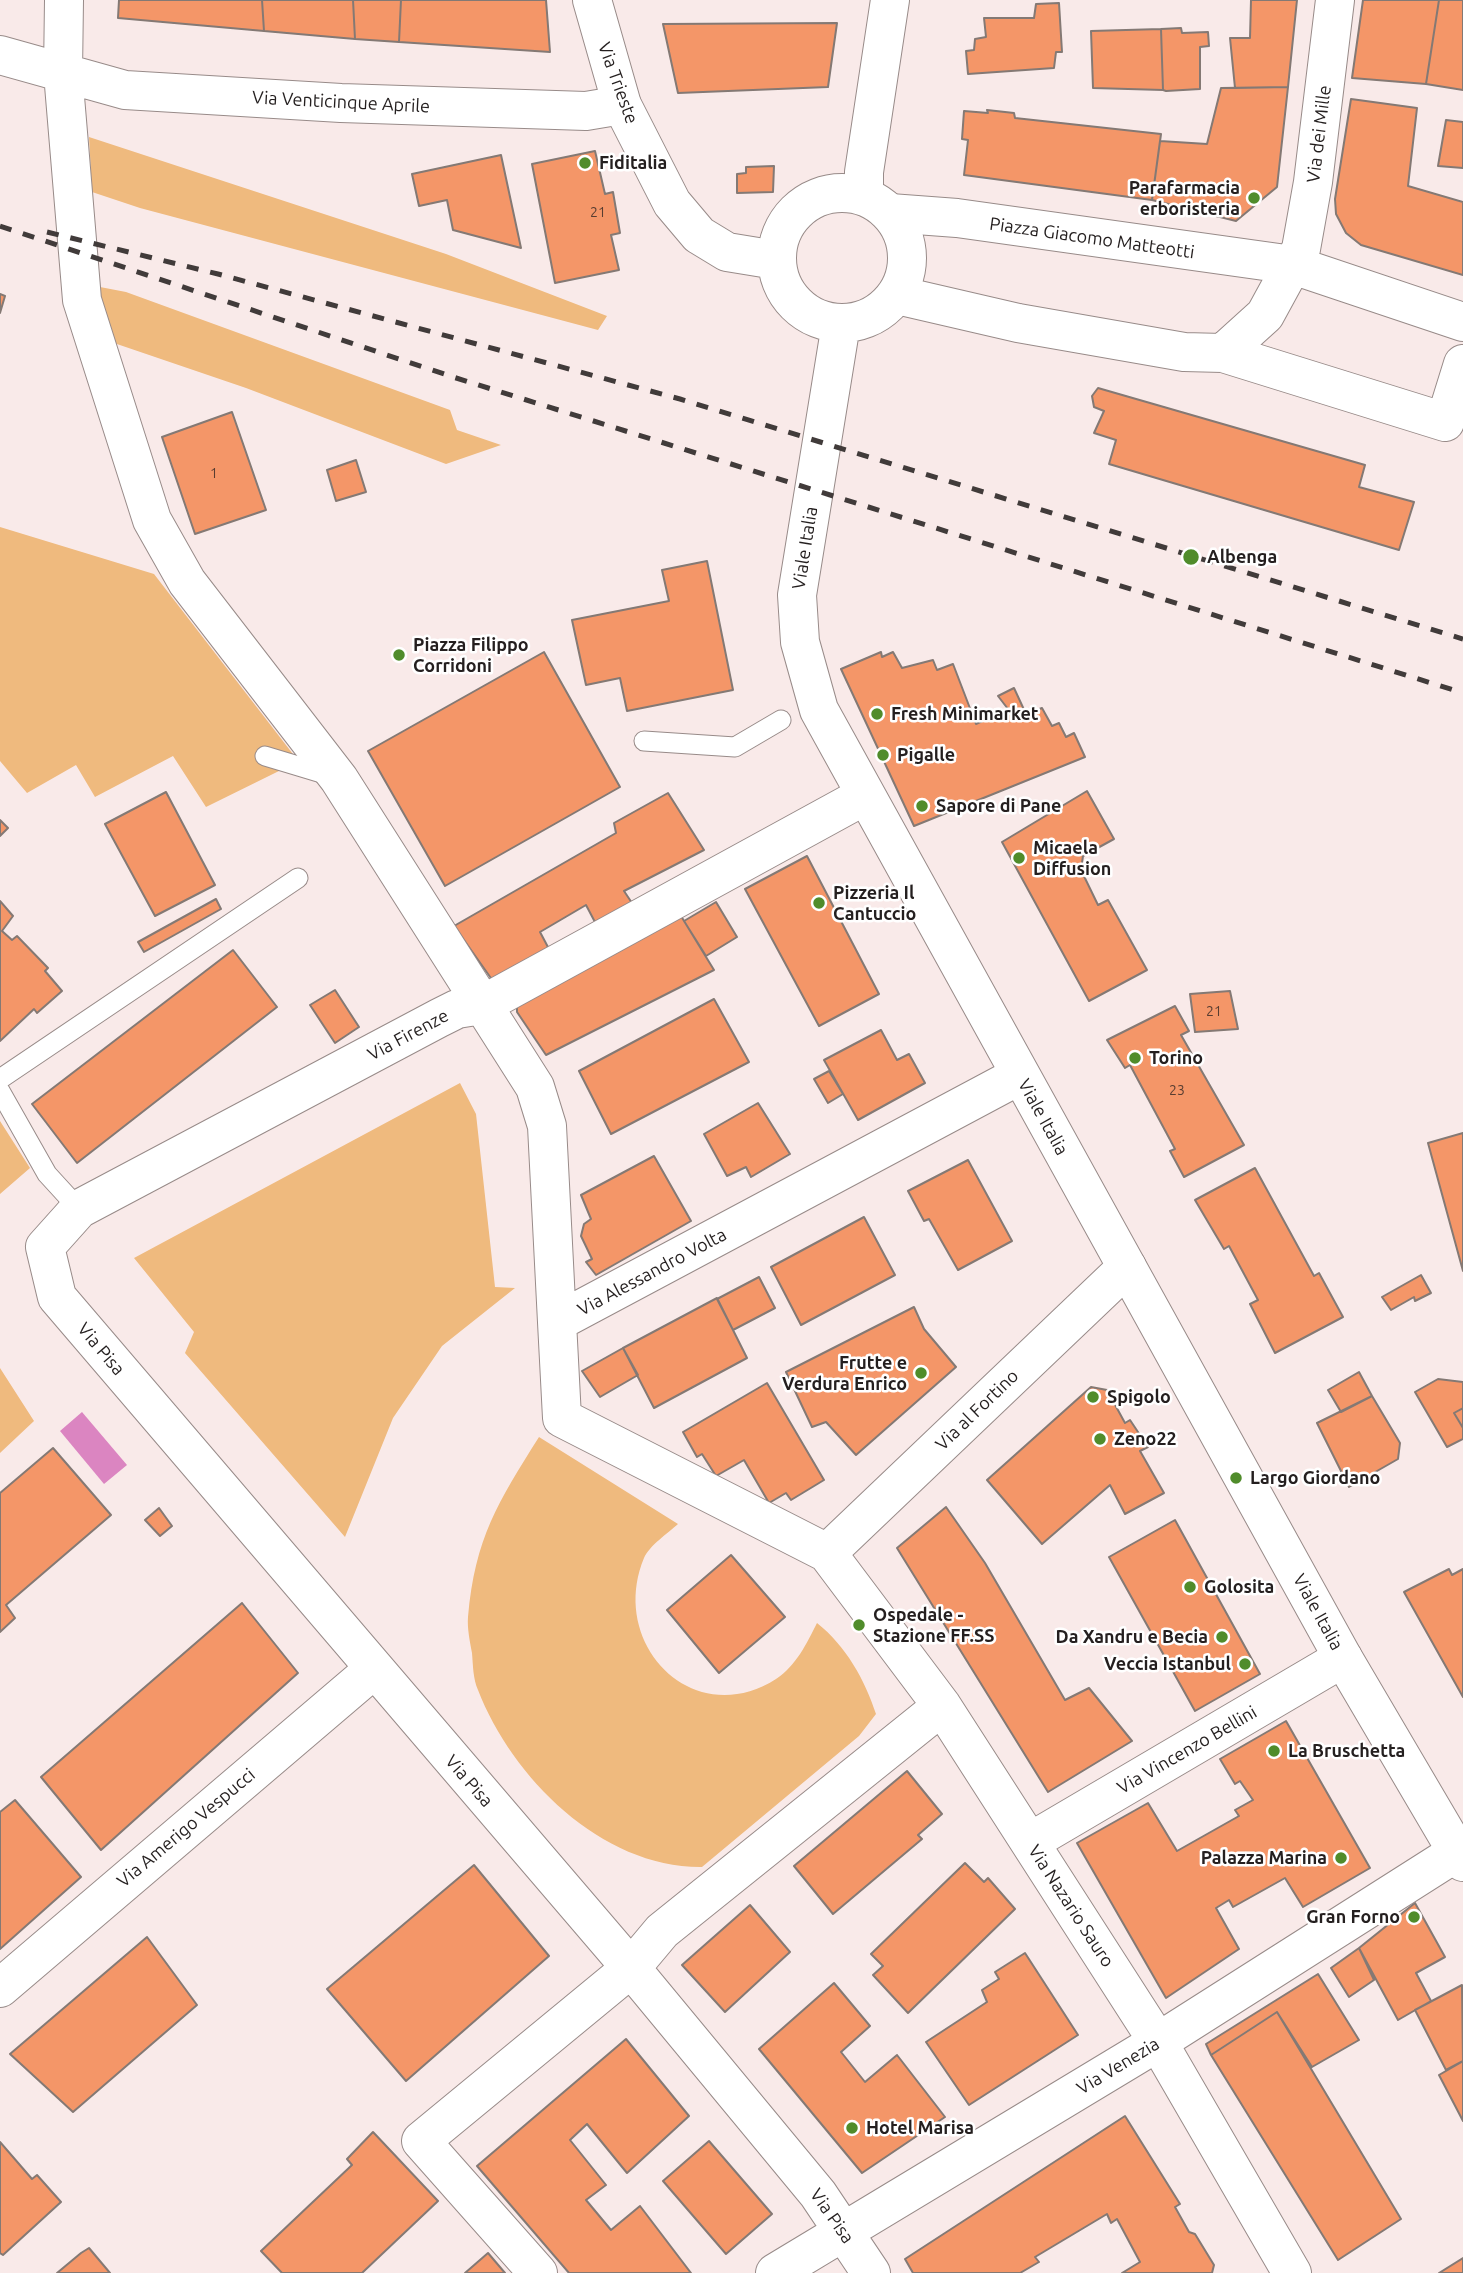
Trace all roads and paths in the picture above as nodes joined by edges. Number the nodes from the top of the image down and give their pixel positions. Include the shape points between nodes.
1 (64, 0) edge
2 (592, 0) edge
3 (890, 0) edge
4 (1335, 0) edge
5 (0, 55) edge
6 (62, 73) junction
7 (622, 105) junction
8 (877, 204) junction
9 (776, 260) junction
10 (1293, 265) junction
11 (897, 295) junction
12 (1463, 322) edge
13 (841, 324) junction
14 (1223, 353) junction
15 (1463, 364) edge
16 (781, 720) dead end
17 (645, 741) dead end
18 (265, 756) dead end
19 (339, 779) junction
20 (864, 796) junction
21 (298, 878) dead end
22 (482, 1005) junction
23 (1020, 1075) junction
24 (0, 1079) edge
25 (0, 1091) edge
26 (79, 1209) junction
27 (1127, 1267) junction
28 (57, 1297) joint
29 (557, 1322) junction
30 (827, 1553) junction
31 (1343, 1658) junction
32 (373, 1670) junction
33 (942, 1706) junction
34 (1030, 1842) junction
35 (1460, 1857) edge
36 (632, 1968) junction
37 (0, 1988) edge
38 (1158, 2042) junction
39 (842, 2232) junction
40 (538, 2273) edge
41 (775, 2273) edge
42 (871, 2273) edge
43 (1292, 2273) edge

1 - 6 street
2 - 7 street, Via Trieste
3 - 8 street via 864,172
4 - 10 street, Via dei Mille via 1313,182 1301,249
5 - 6 street, Via Venticinque Aprile
6 - 7 street, Via Venticinque Aprile via 125,90 327,103 586,111
6 - 19 street via 82,300 152,520 187,582
7 - 9 street, Via Trieste via 672,203 699,235 727,252
8 - 9 street via 843,192 822,195 803,205 784,230
8 - 10 street, Piazza Giacomo Matteotti
8 - 11 street via 902,231 908,253 906,275
9 - 13 street via 782,284 795,305 816,319
10 - 12 street, Piazza Giacomo Matteotti
10 - 14 street via 1265,315
11 - 13 street via 873,317
11 - 14 street via 1018,323 1184,352
13 - 20 street, Viale Italia via 797,595 800,642 819,710
14 - 15 street via 1445,422
16 - 17 lane via 735,747
18 - 19 lane
19 - 22 street
20 - 22 street, Via Firenze
20 - 23 street, Viale Italia
21 - 24 lane
22 - 26 street, Via Firenze via 439,1018
22 - 29 street via 535,1087 547,1126
23 - 27 street, Viale Italia
23 - 29 street, Via Alessandro Volta
25 - 26 lane via 47,1174
26 - 28 street, Via Firenze via 45,1247
27 - 30 street, Via al Fortino
27 - 31 street, Viale Italia
28 - 32 street, Via Pisa
29 - 30 street, Via Alessandro Volta via 562,1418
30 - 33 street, Via Nazario Sauro
31 - 34 street, Via Vincenzo Bellini
31 - 35 street, Viale Italia
32 - 36 street, Via Pisa
32 - 37 street, Via Amerigo Vespucci
33 - 34 street, Via Nazario Sauro
33 - 36 street via 662,1931
34 - 38 street, Via Nazario Sauro
35 - 38 street, Via Venezia
36 - 39 street, Via Pisa via 818,2194
36 - 40 street via 422,2141
38 - 39 street, Via Venezia
38 - 43 street, Via Nazario Sauro
39 - 41 street, Via Venezia
39 - 42 street, Via Pisa

